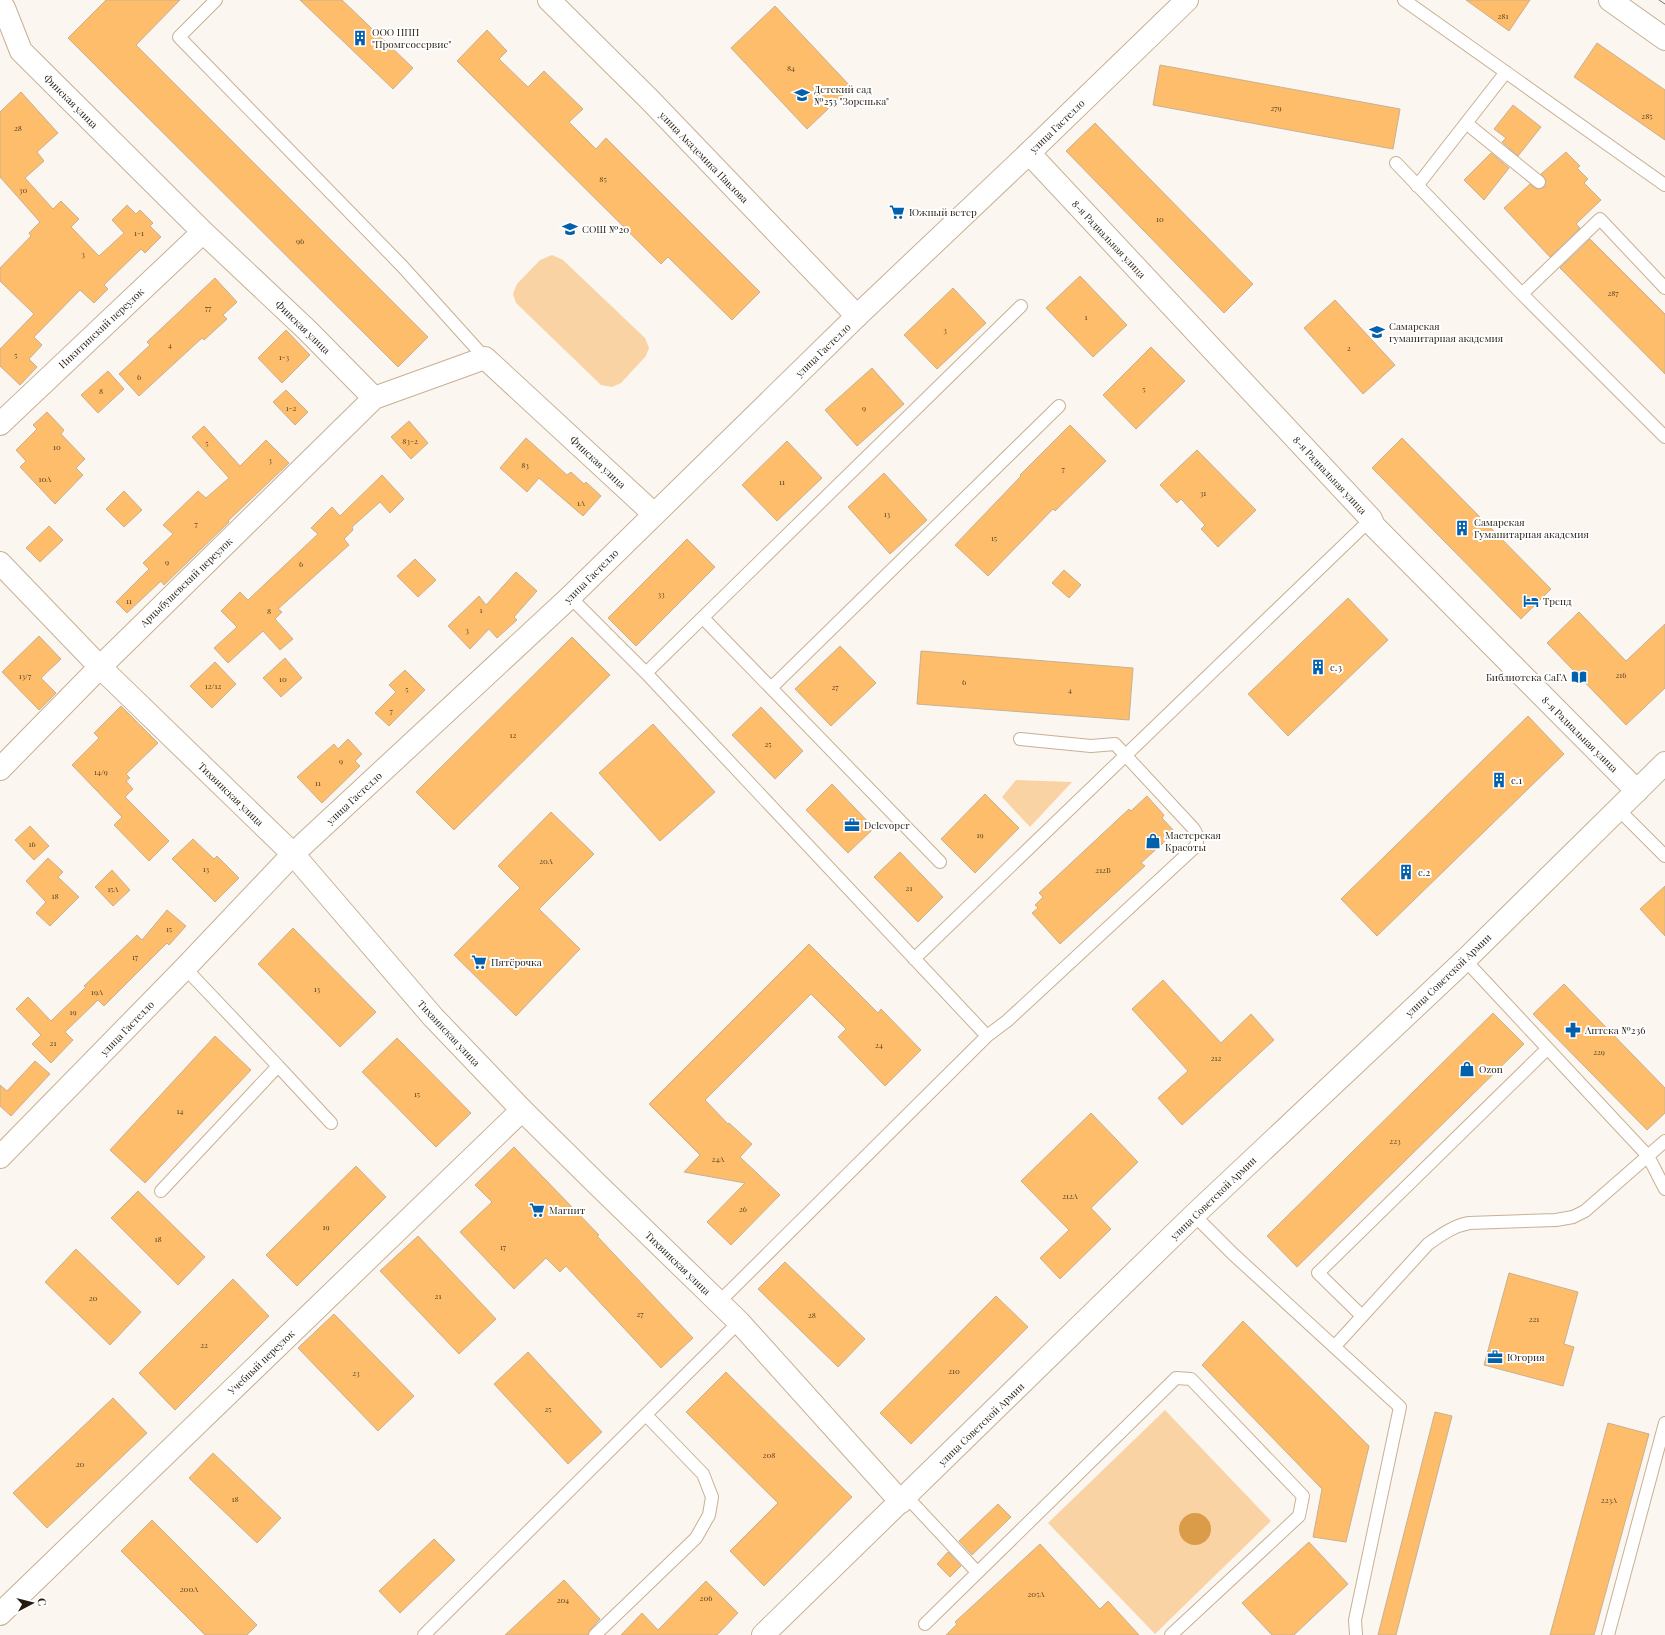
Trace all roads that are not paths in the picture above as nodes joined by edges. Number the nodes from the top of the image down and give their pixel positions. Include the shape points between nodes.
1 (216, 0) edge
2 (549, 0) edge
3 (1187, 0) edge
4 (1404, 0) edge
5 (1610, 0) edge
6 (4, 6) edge
7 (1665, 39) edge
8 (1506, 72) junction
9 (1466, 124) junction
10 (1029, 153) junction
11 (1396, 163) dead end
12 (1539, 182) dead end
13 (1665, 185) edge
14 (1417, 186) junction
15 (203, 232) junction
16 (1665, 288) edge
17 (1522, 294) junction
18 (1021, 306) dead end
19 (858, 316) junction
20 (485, 358) junction
21 (374, 398) junction
22 (1059, 406) dead end
23 (0, 424) edge
24 (1665, 436) edge
25 (654, 514) junction
26 (1371, 519) junction
27 (0, 563) edge
28 (570, 597) junction
29 (703, 618) junction
30 (100, 667) junction
31 (646, 673) junction
32 (771, 688) junction
33 (1020, 739) dead end
34 (1126, 755) junction
35 (1665, 763) edge
36 (0, 769) edge
37 (1637, 791) junction
38 (1618, 809) junction
39 (293, 854) junction
40 (1665, 856) edge
41 (940, 862) dead end
42 (914, 958) junction
43 (1465, 960) junction
44 (185, 968) junction
45 (987, 1036) junction
46 (1547, 1049) junction
47 (278, 1066) junction
48 (522, 1110) junction
49 (331, 1123) dead end
50 (1665, 1141) edge
51 (1648, 1156) junction
52 (0, 1157) edge
53 (1665, 1189) edge
54 (160, 1191) dead end
55 (1194, 1215) junction
56 (719, 1302) junction
57 (1362, 1316) junction
58 (740, 1322) junction
59 (1335, 1346) junction
60 (646, 1415) junction
61 (1665, 1423) edge
62 (904, 1499) junction
63 (977, 1572) junction
64 (0, 1614) edge
65 (925, 1624) dead end
66 (424, 1635) edge
67 (595, 1635) edge
68 (763, 1635) edge
69 (1172, 1635) edge
70 (1356, 1635) edge
71 (1608, 1635) edge

1 - 20 lane via 178,37 402,266
2 - 19 street, улица Академика Павлова via 650,100
3 - 10 street, улица Гастелло
4 - 8 lane
5 - 7 street
6 - 15 street, Финская улица via 21,51
8 - 9 lane
8 - 13 lane
9 - 12 lane
9 - 14 lane
10 - 19 street, улица Гастелло
10 - 26 street, 8-я Радиальная улица
11 - 14 lane
14 - 17 lane
15 - 21 street, Финская улица via 307,330
15 - 23 street, Никитинский переулок
16 - 17 lane via 1600,219
17 - 24 lane
18 - 29 lane
19 - 25 street, улица Гастелло
20 - 21 street
20 - 25 street, Финская улица
21 - 30 street, Арцыбушевский переулок
22 - 32 lane
25 - 28 street, улица Гастелло
26 - 34 lane
26 - 37 street, 8-я Радиальная улица via 1374,526
27 - 30 street, Тихвинская улица
28 - 31 lane
28 - 39 street, улица Гастелло
29 - 31 lane
29 - 32 lane
30 - 36 street, Арцыбушевский переулок
30 - 39 street, Тихвинская улица
31 - 42 lane
32 - 41 lane
33 - 34 lane via 1091,746 1112,743
34 - 42 lane
34 - 45 lane via 1193,828 1198,840 1196,846 1007,1021
35 - 37 street, улица Советской Армии
37 - 38 street, улица Советской Армии
38 - 40 lane
38 - 43 street, улица Советской Армии
39 - 44 street, улица Гастелло
39 - 48 street, Тихвинская улица via 433,1017
42 - 45 lane
43 - 46 lane
43 - 55 street, улица Советской Армии
44 - 47 lane
44 - 52 street, улица Гастелло
45 - 56 lane
46 - 51 lane
46 - 57 lane via 1318,1273
47 - 49 lane
47 - 54 lane
48 - 56 street, Тихвинская улица
48 - 64 street, Учебный переулок
50 - 51 lane
51 - 53 lane
51 - 57 lane via 1585,1211 1573,1217 1556,1220 1469,1223 1443,1233 1428,1244
55 - 59 lane via 1233,1254
55 - 62 street, улица Советской Армии
56 - 58 street, Тихвинская улица
57 - 59 lane
58 - 60 lane
58 - 62 street, Тихвинская улица
59 - 70 lane via 1400,1407 1354,1620
60 - 66 lane
60 - 67 lane via 703,1474 712,1497 709,1515 696,1538
61 - 71 lane
62 - 63 lane
62 - 68 street, улица Советской Армии
63 - 65 lane
63 - 69 lane via 1176,1378 1190,1379 1303,1496 1299,1516

